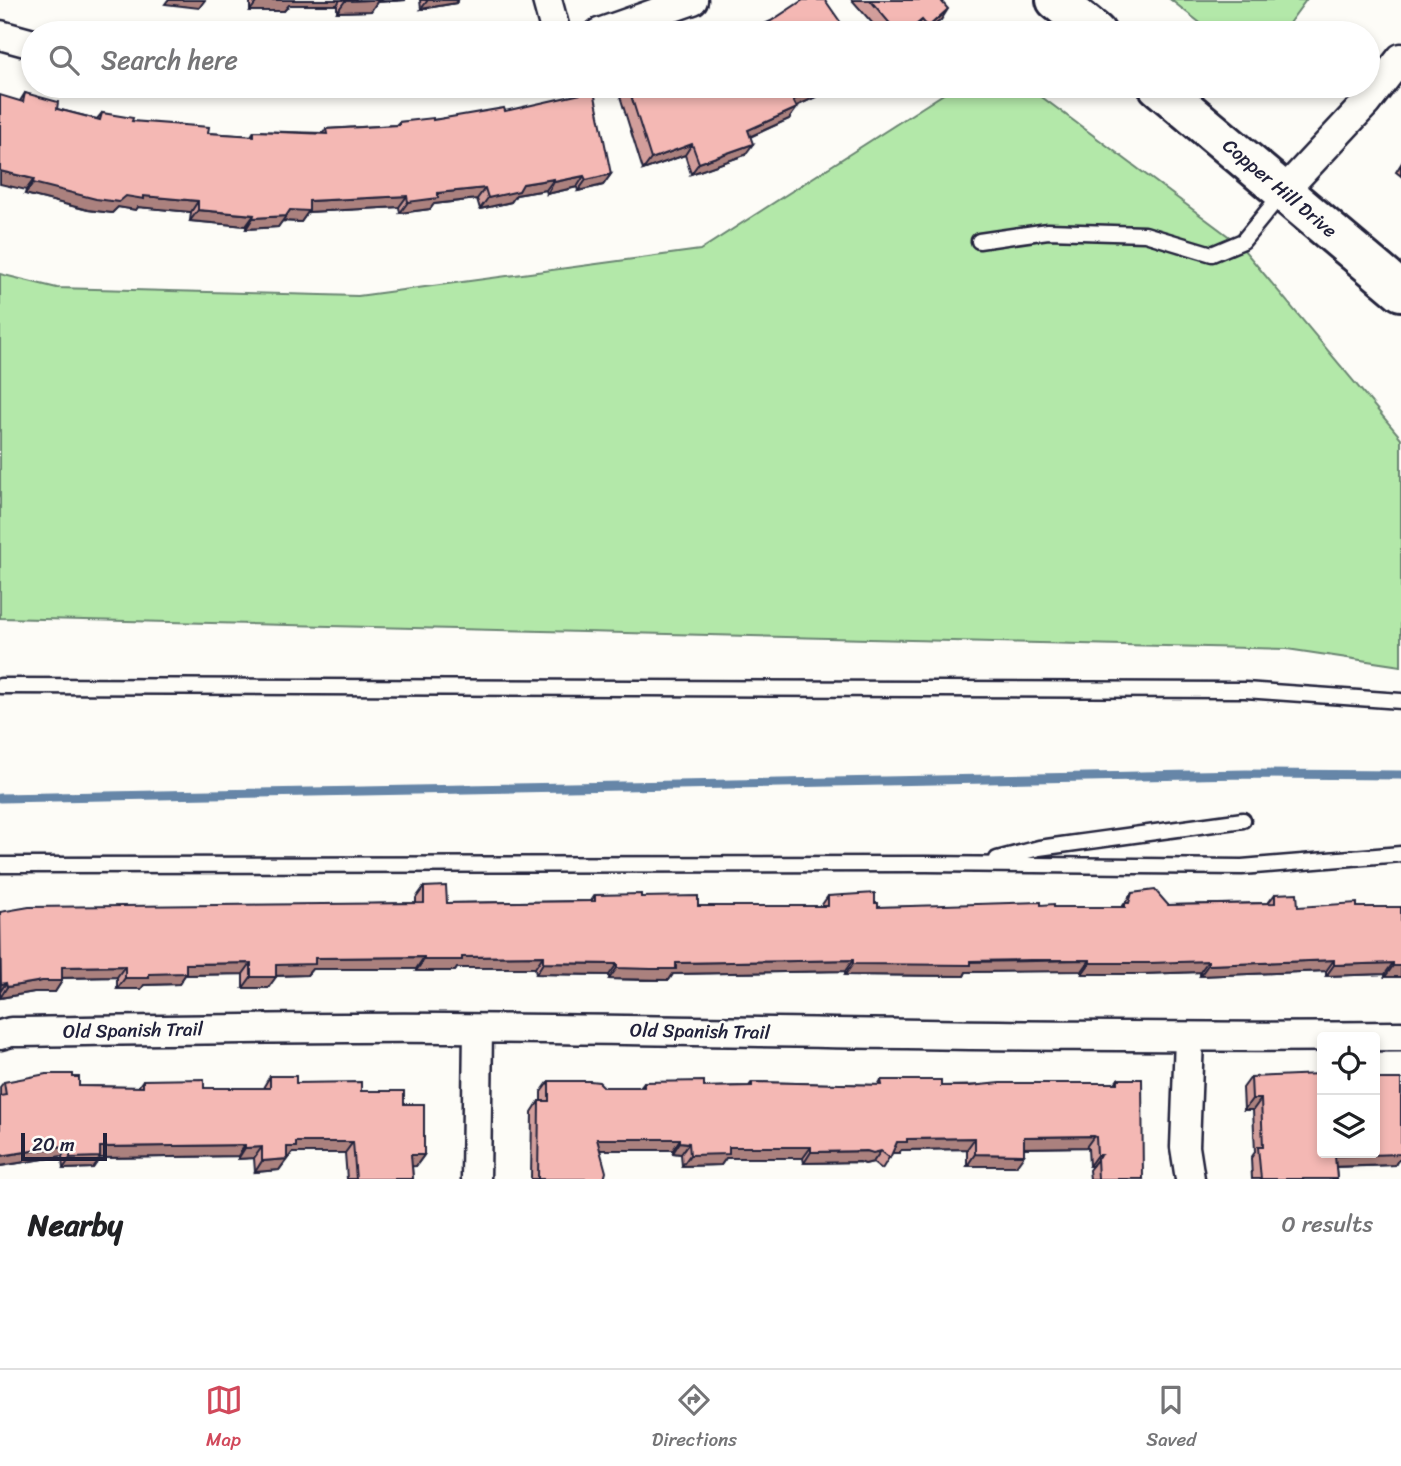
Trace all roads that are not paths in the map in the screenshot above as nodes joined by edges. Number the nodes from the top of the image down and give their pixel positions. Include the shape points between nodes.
1 (547, 0) edge
2 (693, 0) edge
3 (1056, 0) edge
4 (553, 21) edge
5 (633, 21) edge
6 (1081, 21) edge
7 (0, 36) edge
8 (21, 41) edge
9 (1401, 58) edge
10 (1380, 85) edge
11 (1172, 98) edge
12 (1370, 98) edge
13 (1284, 191) junction
14 (979, 241) dead end
15 (1401, 291) edge
16 (0, 686) edge
17 (1401, 701) edge
18 (1243, 820) dead end
19 (1401, 854) edge
20 (0, 864) edge
21 (976, 864) junction
22 (478, 1028) junction
23 (0, 1035) edge
24 (1401, 1036) edge
25 (1189, 1038) junction
26 (477, 1179) edge
27 (1189, 1179) edge

1 - 4 street
2 - 5 street
3 - 6 main road
7 - 8 street
9 - 10 street
11 - 13 main road, Copper Hill Drive
12 - 13 street
13 - 14 lane via 1243,240 1212,254 1145,234 1048,231
13 - 15 main road, Copper Hill Drive
16 - 17 lane via 1232,690
18 - 21 lane via 1038,848
19 - 21 lane via 1242,867
20 - 21 lane
22 - 23 street, Old Spanish Trail
22 - 25 street, Old Spanish Trail
22 - 26 street
24 - 25 street, Old Spanish Trail
25 - 27 street via 1185,1147

